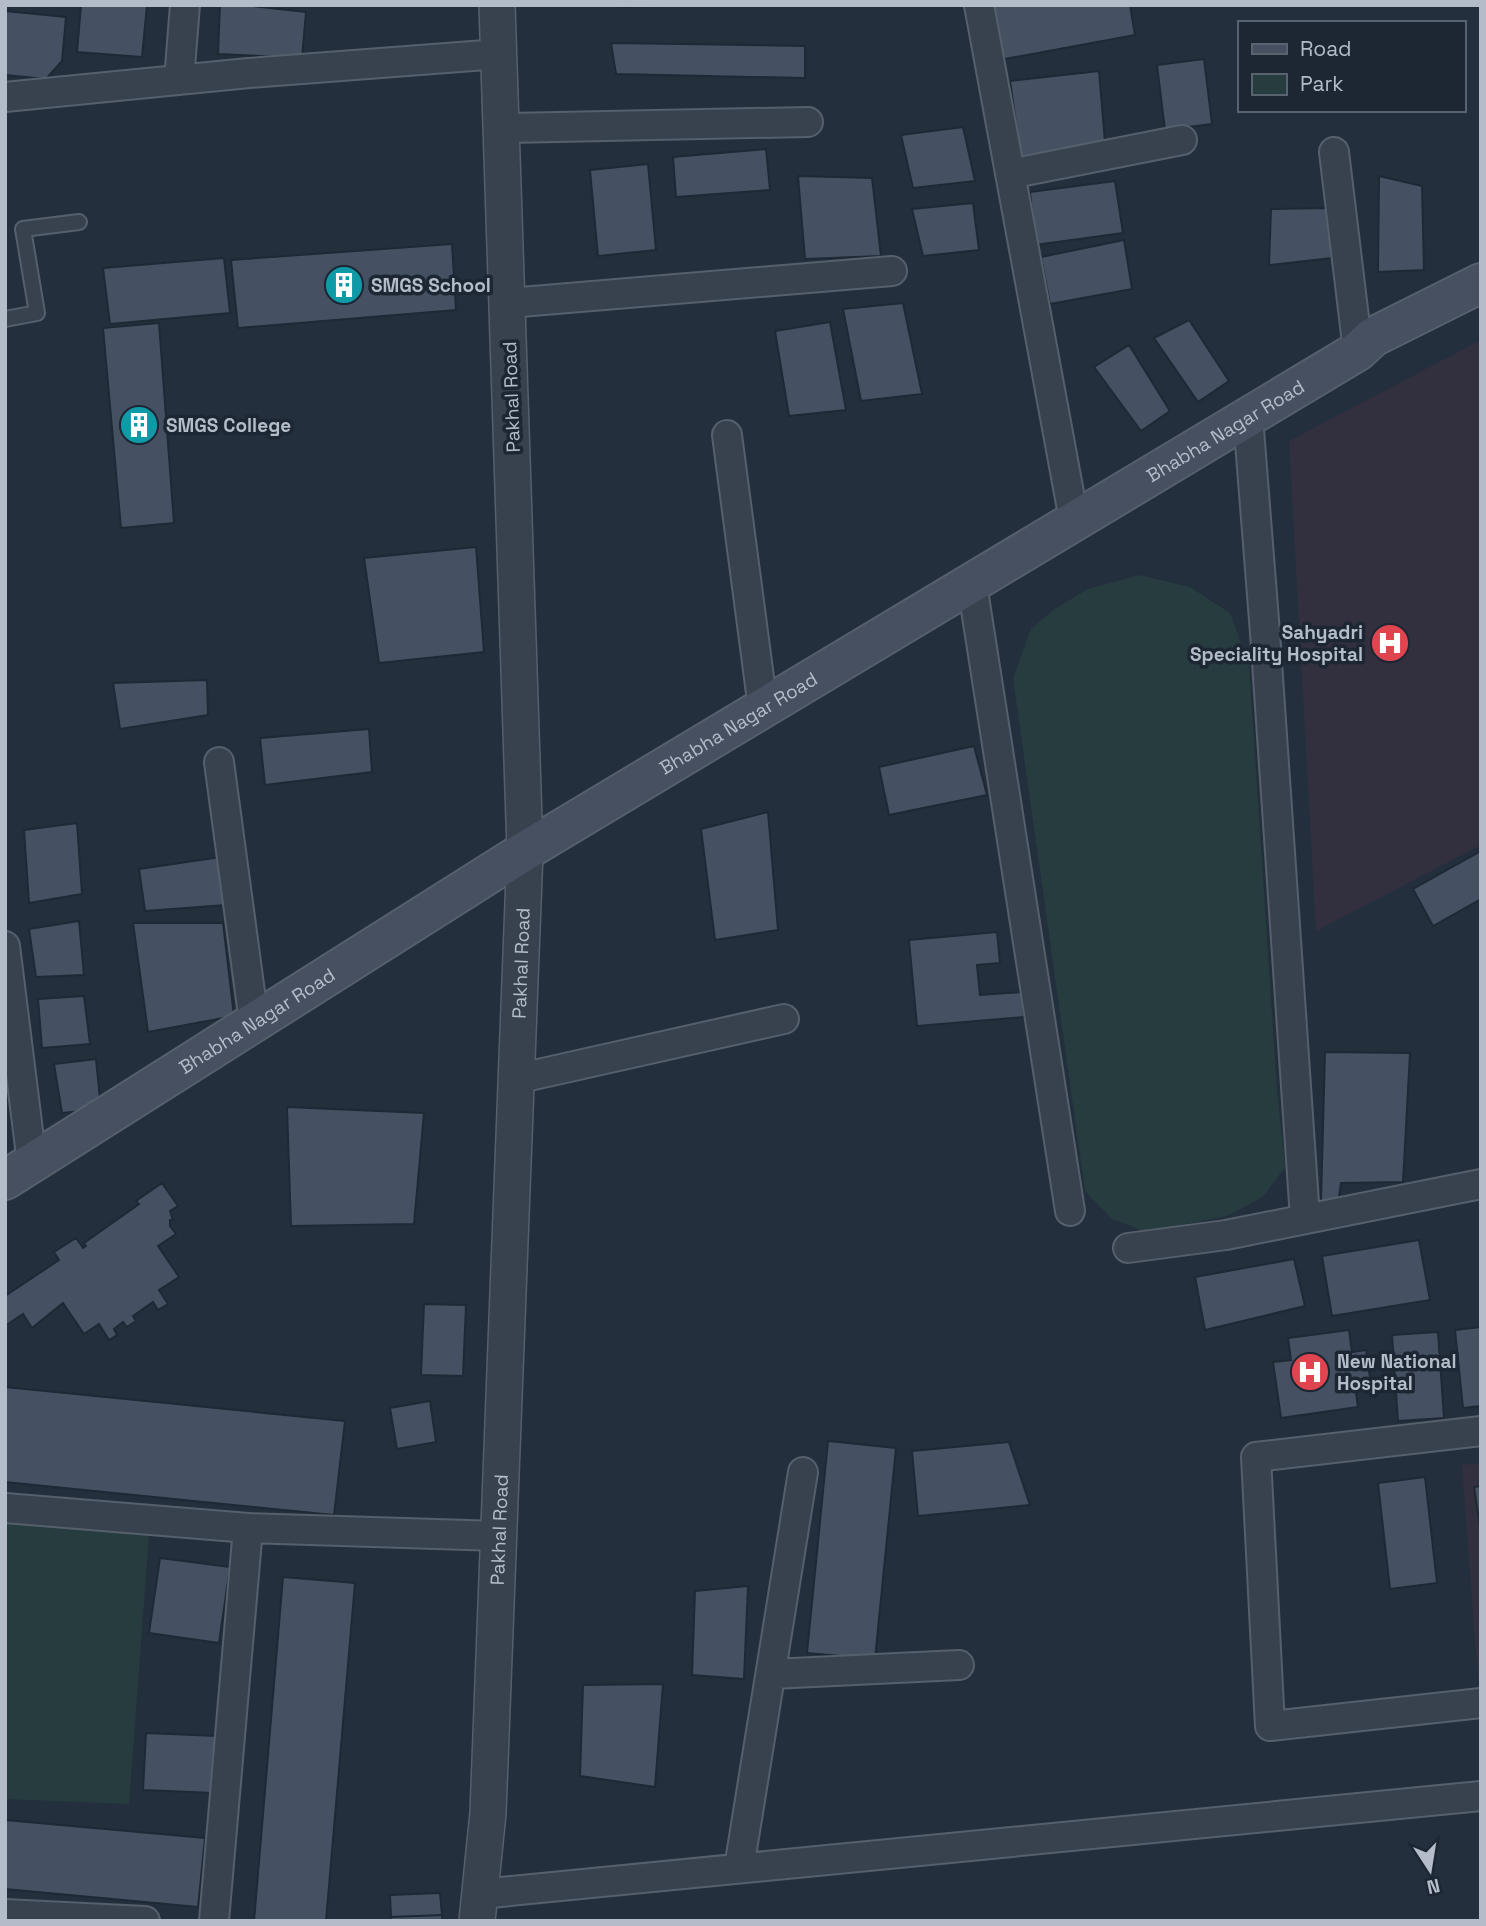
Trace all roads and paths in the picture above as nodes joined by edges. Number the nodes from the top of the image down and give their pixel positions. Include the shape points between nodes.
1 (185, 5) edge
2 (497, 5) edge
3 (979, 5) edge
4 (499, 54) junction
5 (179, 80) junction
6 (5, 97) edge
7 (808, 122) dead end
8 (502, 128) junction
9 (1182, 139) dead end
10 (1334, 152) dead end
11 (1010, 174) junction
12 (79, 222) dead end
13 (892, 271) dead end
14 (1481, 283) edge
15 (508, 303) junction
16 (5, 320) edge
17 (1358, 351) junction
18 (1248, 417) junction
19 (727, 435) dead end
20 (1074, 520) junction
21 (972, 584) junction
22 (764, 708) junction
23 (219, 762) dead end
24 (525, 851) junction
25 (5, 946) edge
26 (784, 1019) dead end
27 (254, 1022) junction
28 (516, 1080) junction
29 (18, 1172) edge
30 (1481, 1184) edge
31 (1070, 1211) dead end
32 (1305, 1218) junction
33 (1129, 1248) dead end
34 (1481, 1431) edge
35 (803, 1472) dead end
36 (5, 1508) edge
37 (248, 1528) junction
38 (499, 1536) junction
39 (959, 1665) dead end
40 (772, 1674) junction
41 (1481, 1703) edge
42 (1481, 1796) edge
43 (739, 1868) junction
44 (478, 1907) edge
45 (5, 1914) edge
46 (145, 1921) edge
47 (214, 1921) edge

1 - 5 street
2 - 4 street, Pakhal Road
3 - 11 street
4 - 5 street
4 - 8 street, Pakhal Road
5 - 6 street
7 - 8 street
8 - 15 street, Pakhal Road
9 - 11 street
10 - 17 street
11 - 20 street
12 - 16 lane via 23,229 37,313
13 - 15 street
14 - 17 main road, Bhabha Nagar Road via 1373,337
15 - 24 street, Pakhal Road
17 - 18 main road, Bhabha Nagar Road
18 - 20 main road, Bhabha Nagar Road
18 - 32 street
19 - 22 street
20 - 21 main road, Bhabha Nagar Road
21 - 22 main road, Bhabha Nagar Road
21 - 31 street
22 - 24 main road, Bhabha Nagar Road
23 - 27 street
24 - 27 main road, Bhabha Nagar Road
24 - 28 street, Pakhal Road
25 - 29 street
26 - 28 street
27 - 29 main road, Bhabha Nagar Road
28 - 38 street, Pakhal Road
30 - 32 street
32 - 33 street
34 - 41 street via 1256,1457 1270,1726
35 - 40 street
36 - 37 street
37 - 38 street
37 - 47 street
38 - 44 street, Pakhal Road via 488,1813
39 - 40 street
40 - 43 street
42 - 43 street
43 - 44 street
45 - 46 street

